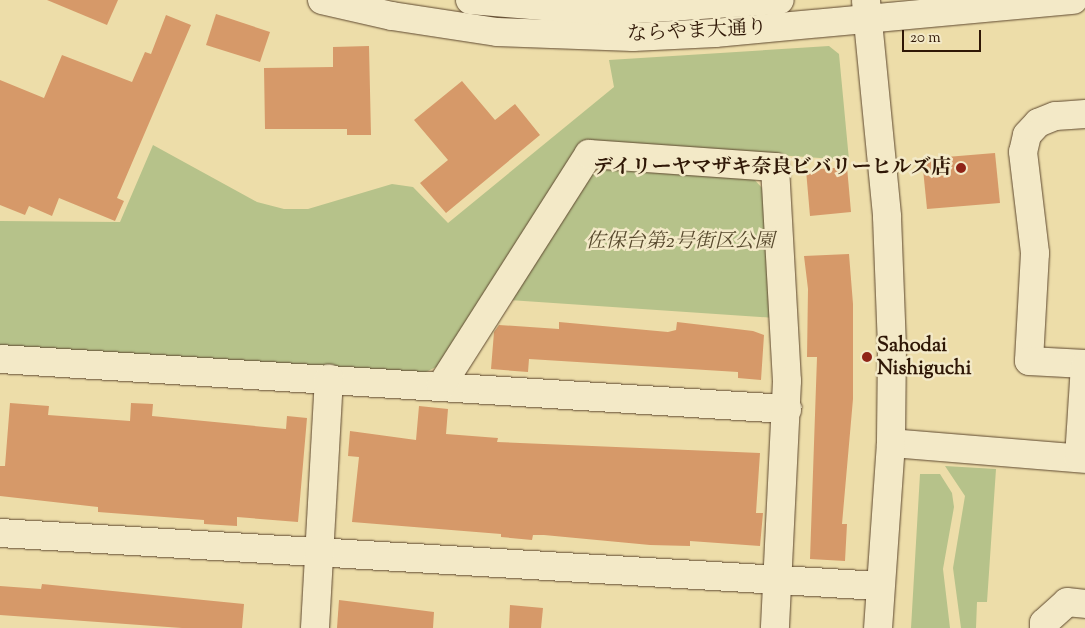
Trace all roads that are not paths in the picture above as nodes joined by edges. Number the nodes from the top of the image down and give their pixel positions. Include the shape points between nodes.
1 (322, 0) edge
2 (470, 0) edge
3 (780, 0) edge
4 (1073, 0) edge
5 (867, 10) edge
6 (1085, 114) edge
7 (0, 359) edge
8 (1085, 365) edge
9 (329, 378) junction
10 (440, 386) junction
11 (787, 409) junction
12 (891, 444) junction
13 (1082, 458) edge
14 (0, 534) edge
15 (319, 552) junction
16 (778, 581) junction
17 (880, 586) junction
18 (1085, 604) edge
19 (315, 628) edge
20 (775, 628) edge
21 (878, 628) edge
22 (1044, 628) edge

1 - 5 street, ならやま大通り via 446,25 548,36 633,38 715,34
2 - 3 street, ならやま大通り via 604,11
4 - 5 street, ならやま大通り
5 - 12 street via 888,218
6 - 8 street via 1055,116 1038,123 1026,135 1023,152 1035,252 1029,361
7 - 9 street
8 - 13 street
9 - 10 street
9 - 15 street
10 - 11 street
10 - 11 street via 589,154 598,154 775,167 786,319
11 - 16 street
12 - 13 street
12 - 17 street
14 - 15 street
15 - 16 street
15 - 19 street
16 - 17 street
16 - 20 street
17 - 21 street
18 - 22 street via 1067,602 1044,623

